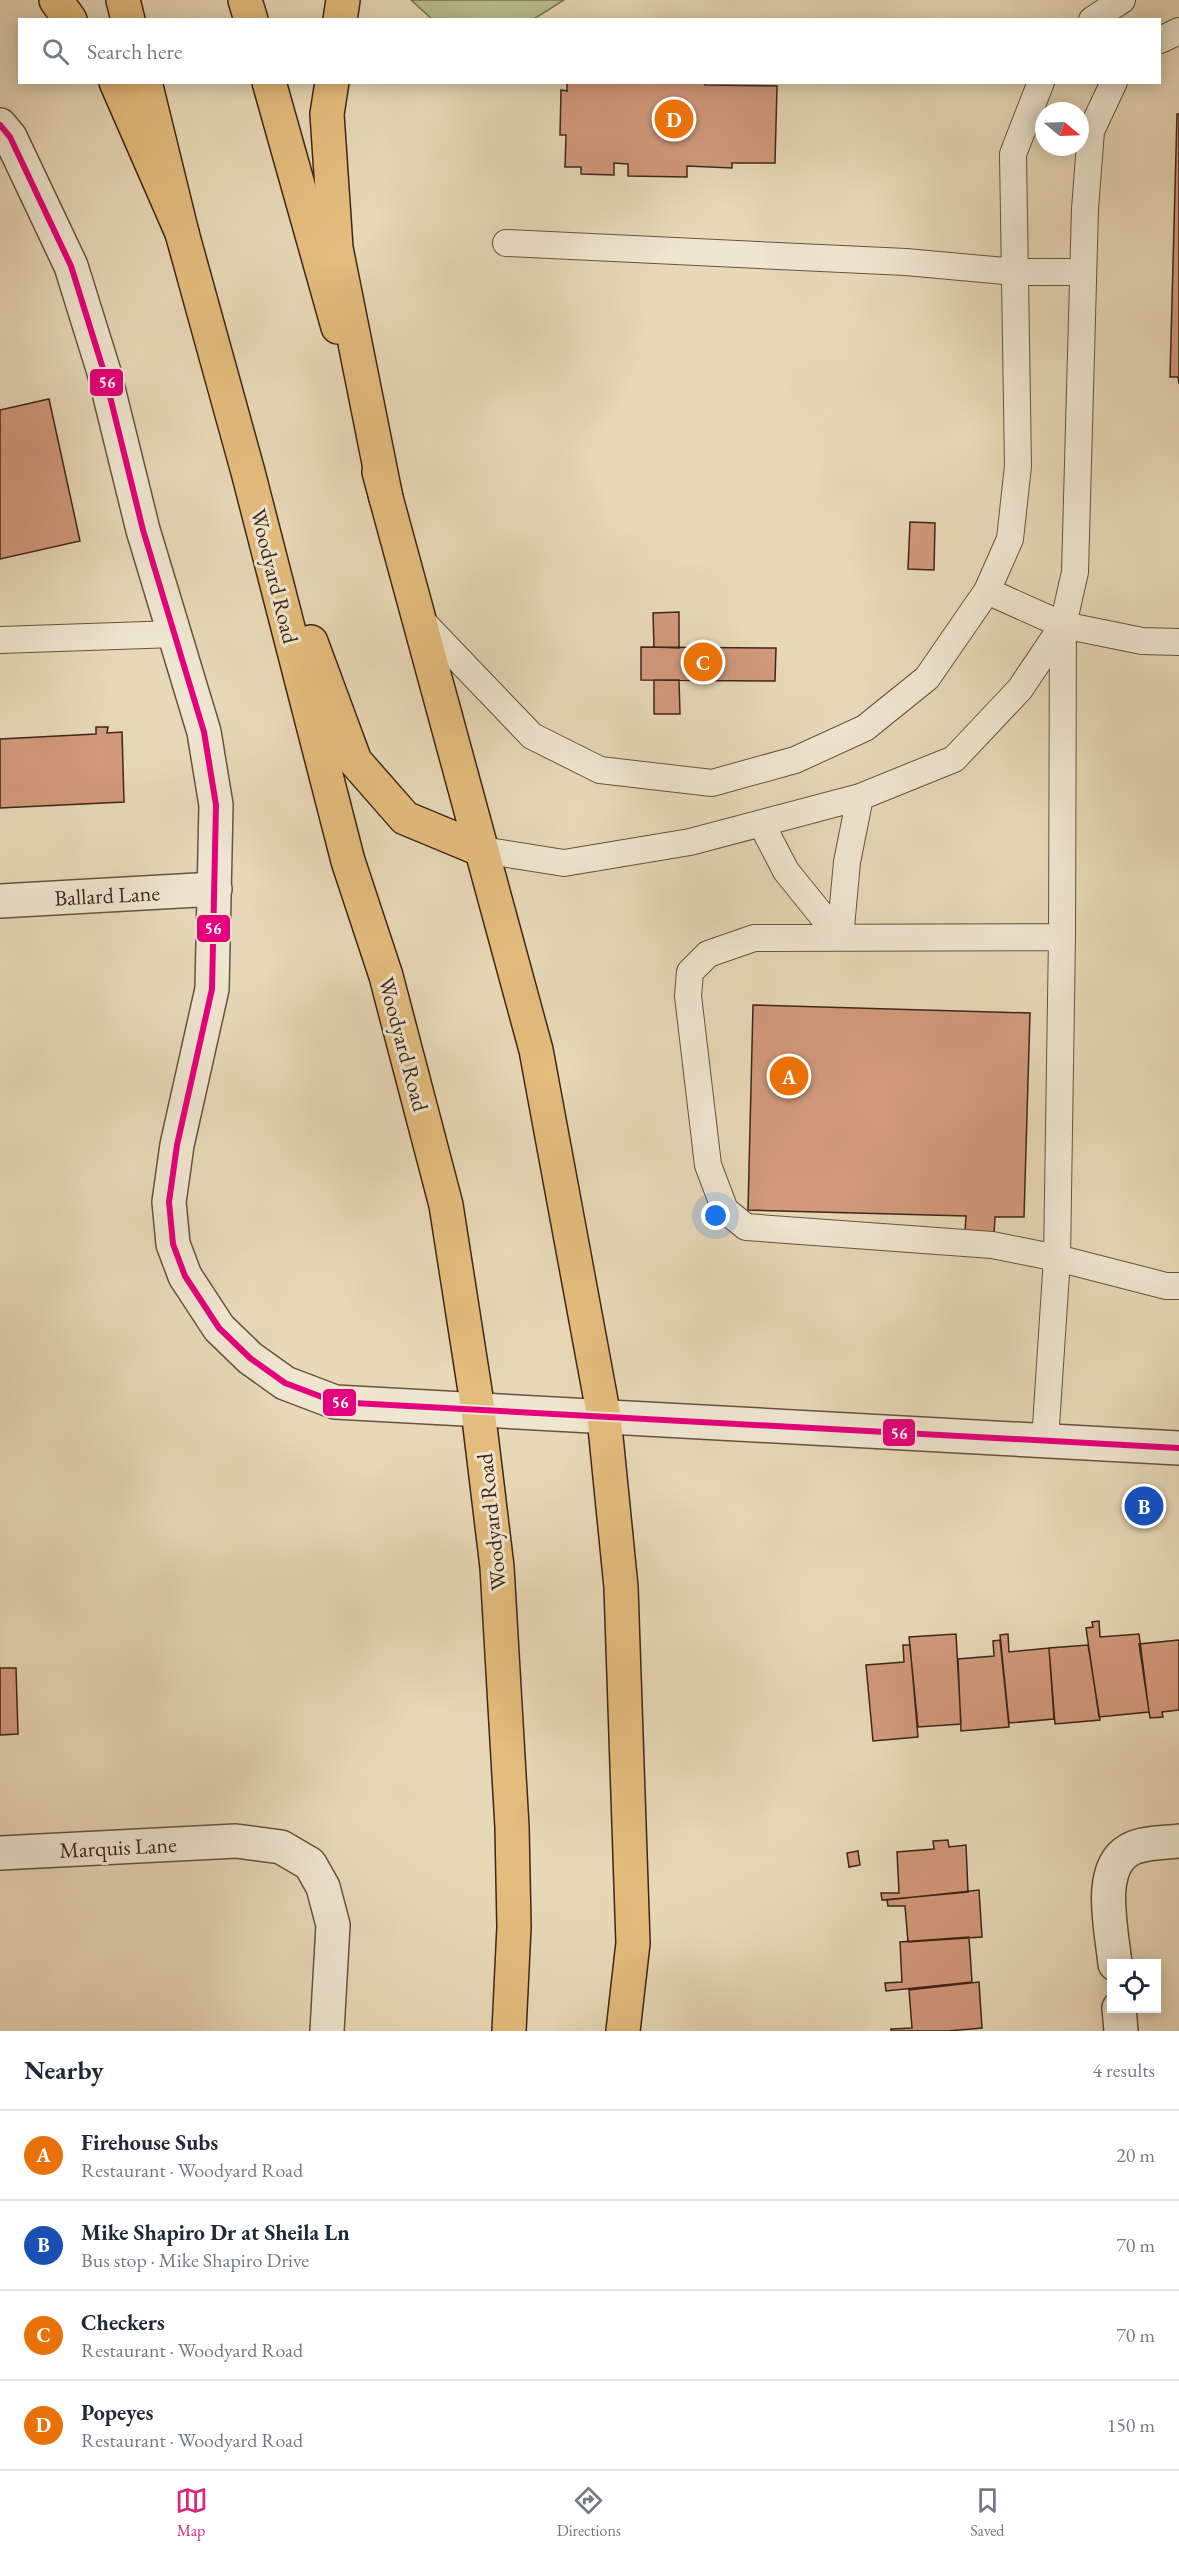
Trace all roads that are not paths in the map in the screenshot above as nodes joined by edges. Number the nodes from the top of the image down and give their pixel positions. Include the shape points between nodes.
1 (56, 0) edge
2 (123, 0) edge
3 (245, 0) edge
4 (343, 0) edge
5 (1122, 0) edge
6 (69, 18) edge
7 (128, 18) edge
8 (250, 18) edge
9 (340, 18) edge
10 (1095, 18) edge
11 (1179, 31) edge
12 (1161, 40) edge
13 (117, 84) edge
14 (145, 84) edge
15 (270, 84) edge
16 (332, 84) edge
17 (1040, 84) edge
18 (1113, 84) edge
19 (0, 125) edge
20 (182, 233) junction
21 (506, 243) dead end
22 (1016, 272) junction
23 (1083, 272) junction
24 (248, 472) junction
25 (386, 498) junction
26 (987, 591) junction
27 (419, 618) junction
28 (1063, 625) junction
29 (175, 634) junction
30 (0, 640) edge
31 (1179, 642) edge
32 (860, 797) junction
33 (761, 823) junction
34 (482, 850) junction
35 (215, 889) junction
36 (0, 901) edge
37 (1062, 937) junction
38 (840, 938) junction
39 (1057, 1258) junction
40 (1179, 1286) edge
41 (478, 1410) junction
42 (604, 1417) junction
43 (1045, 1441) junction
44 (1179, 1448) edge
45 (1179, 1841) edge
46 (0, 1853) edge
47 (1115, 1959) edge
48 (1119, 2013) edge
49 (327, 2031) edge
50 (509, 2031) edge
51 (623, 2031) edge
52 (1121, 2031) edge

1 - 6 main road
2 - 7 main road
3 - 8 main road
4 - 9 main road
5 - 10 lane
11 - 12 lane
13 - 20 main road
14 - 20 main road, Woodyard Road
15 - 25 main road
16 - 25 main road via 327,114 336,248
17 - 22 lane via 1013,154
18 - 23 lane via 1091,131
19 - 29 street via 10,137 71,266
20 - 24 main road, Woodyard Road
21 - 22 lane via 906,262
22 - 23 lane
22 - 26 lane via 1018,466 1010,539
23 - 28 lane via 1075,572
24 - 34 main road via 355,761 405,818
24 - 41 main road, Woodyard Road via 348,861 386,976 446,1206
25 - 27 main road
26 - 27 lane via 927,678 865,728 795,760 712,783 600,770 532,736
26 - 28 lane
27 - 34 main road
28 - 31 lane via 1142,641
28 - 32 lane via 1020,689 954,759
28 - 37 lane
29 - 30 lane
29 - 35 street via 204,732 216,805
32 - 33 lane
32 - 38 lane via 847,862
33 - 34 lane via 690,842 564,863
33 - 38 lane via 786,871
34 - 42 main road via 536,1050
35 - 36 street, Ballard Lane
35 - 41 street via 212,989 177,1145 169,1202 173,1244 184,1276 219,1328 249,1358 285,1383 335,1402
37 - 38 lane
37 - 39 lane
38 - 39 lane via 754,938 708,954 690,972 688,996 708,1165 725,1210 746,1227 992,1245
39 - 40 lane
39 - 43 lane
41 - 42 street
41 - 50 main road, Woodyard Road via 497,1567 512,1827 514,1927
42 - 43 street
42 - 51 main road via 621,1587 631,1877 633,1943
43 - 44 street
45 - 47 street via 1130,1849 1118,1858 1108,1885
46 - 49 street, Marquis Lane via 236,1841 281,1847 310,1864 324,1887 333,1925
48 - 52 street

